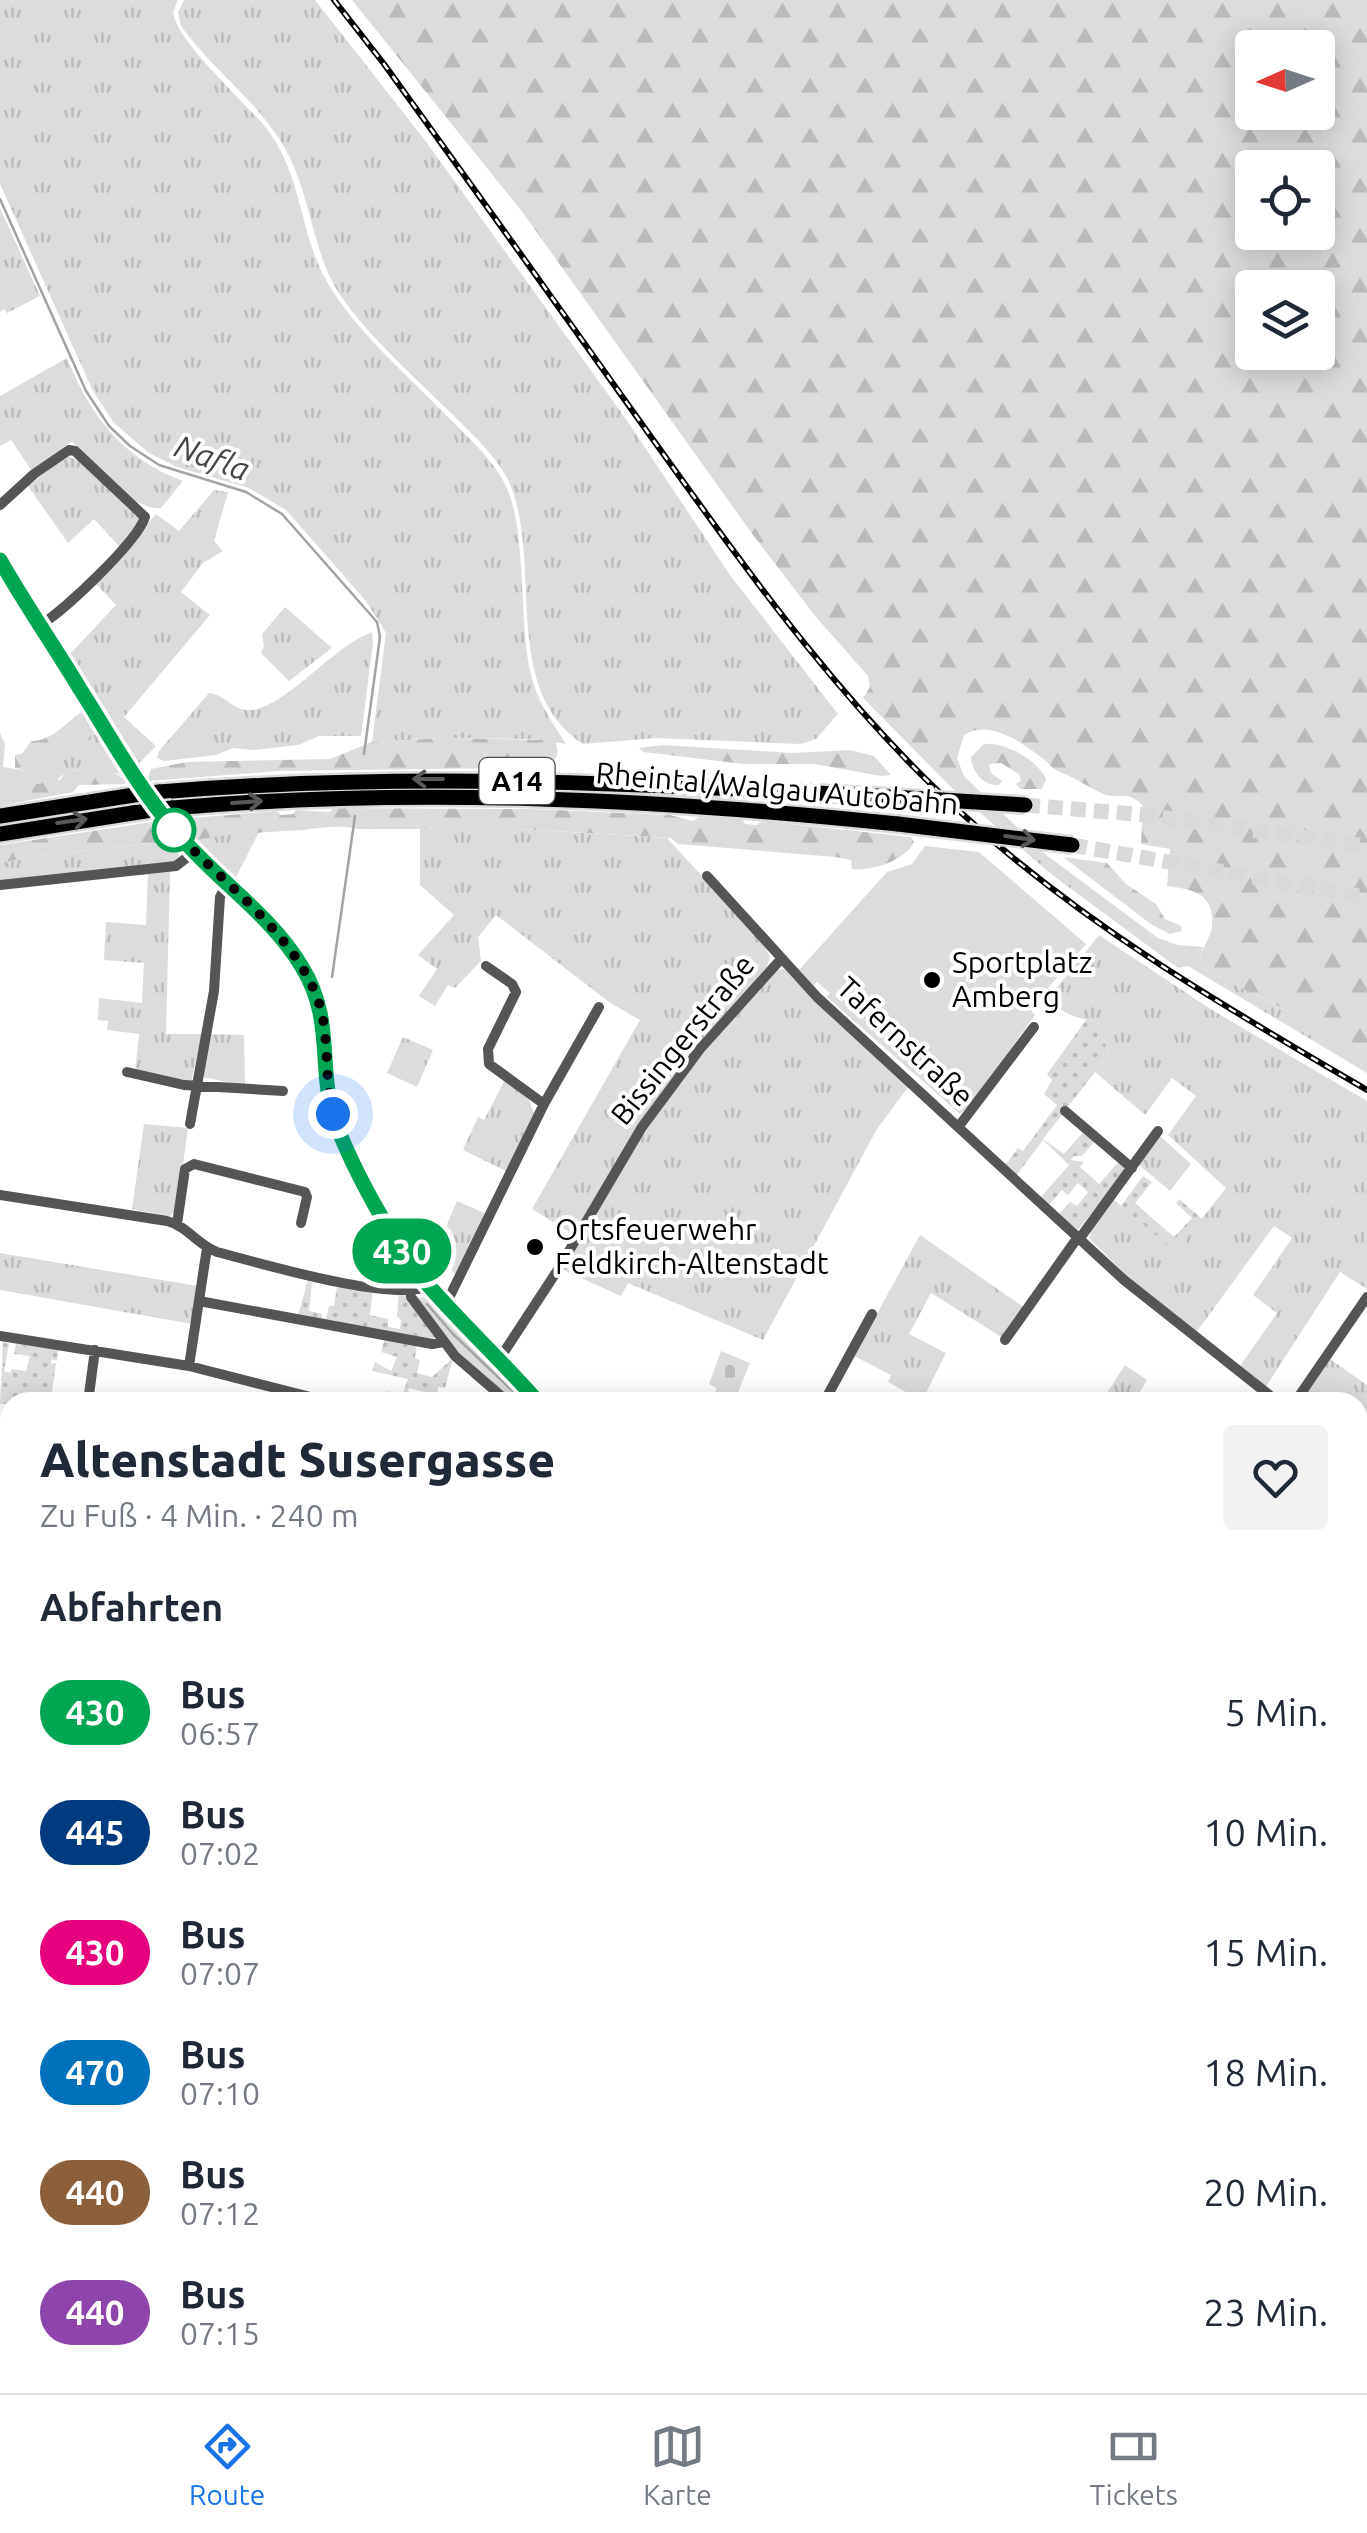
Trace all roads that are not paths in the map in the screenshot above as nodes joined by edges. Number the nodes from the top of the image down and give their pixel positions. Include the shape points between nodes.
1 (0, 505) edge
2 (0, 560) edge
3 (40, 625) junction
4 (147, 799) junction
5 (1025, 805) tunnel mouth
6 (0, 816) edge
7 (0, 834) edge
8 (1072, 845) tunnel mouth
9 (194, 852) junction
10 (707, 876) dead end
11 (227, 884) junction
12 (0, 885) edge
13 (781, 958) junction
14 (486, 966) dead end
15 (599, 1007) dead end
16 (1034, 1027) dead end
17 (127, 1072) dead end
18 (195, 1085) junction
19 (283, 1092) dead end
20 (544, 1104) junction
21 (1065, 1111) dead end
22 (190, 1124) dead end
23 (959, 1126) junction
24 (1158, 1131) dead end
25 (1132, 1168) junction
26 (0, 1195) edge
27 (300, 1223) dead end
28 (177, 1224) junction
29 (1078, 1238) junction
30 (207, 1248) junction
31 (429, 1286) junction
32 (410, 1290) junction
33 (1367, 1297) edge
34 (199, 1301) junction
35 (446, 1304) junction
36 (872, 1314) dead end
37 (0, 1336) edge
38 (1005, 1340) dead end
39 (442, 1342) junction
40 (95, 1350) junction
41 (500, 1358) junction
42 (189, 1366) junction
43 (89, 1392) edge
44 (291, 1392) edge
45 (497, 1392) edge
46 (529, 1392) edge
47 (829, 1392) edge
48 (1265, 1392) edge
49 (1302, 1392) edge

1 - 3 street via 69,450 145,516 118,555
2 - 3 main road
3 - 4 main road
5 -> 4 highway, Rheintal/Walgau Autobahn / A14, bridge via 420,779 320,780
4 - 6 highway, Rheintal/Walgau Autobahn / A14
7 -> 4 highway, Rheintal/Walgau Autobahn / A14
4 -> 8 highway, Rheintal/Walgau Autobahn / A14, bridge via 172,808 466,797 681,805
4 - 9 main road
9 - 11 main road
9 - 12 street via 176,866
10 - 13 street, Tafernstraße
11 - 18 street via 220,896 214,991
11 - 31 main road via 286,944 307,976 323,1019 336,1124 393,1236
13 - 23 street, Tafernstraße
13 - 41 street, Bissingerstraße via 642,1127
14 - 20 street via 516,992 488,1049 489,1064
15 - 20 street
16 - 23 street
17 - 18 street
18 - 19 street
18 - 22 street
20 - 35 street
21 - 25 street
23 - 29 street, Tafernstraße
24 - 25 street
25 - 29 street
26 - 28 street
27 - 28 street via 305,1192 194,1164 185,1169
28 - 30 street
29 - 38 street
29 - 48 street, Tafernstraße
30 - 32 street via 331,1281
30 - 34 street
31 - 32 street
31 - 35 main road
32 - 39 street
33 - 49 street
34 - 39 street
34 - 42 street
35 - 41 main road
36 - 47 street
37 - 40 street
39 - 45 street
40 - 42 street
40 - 43 street
41 - 46 main road
42 - 44 street

